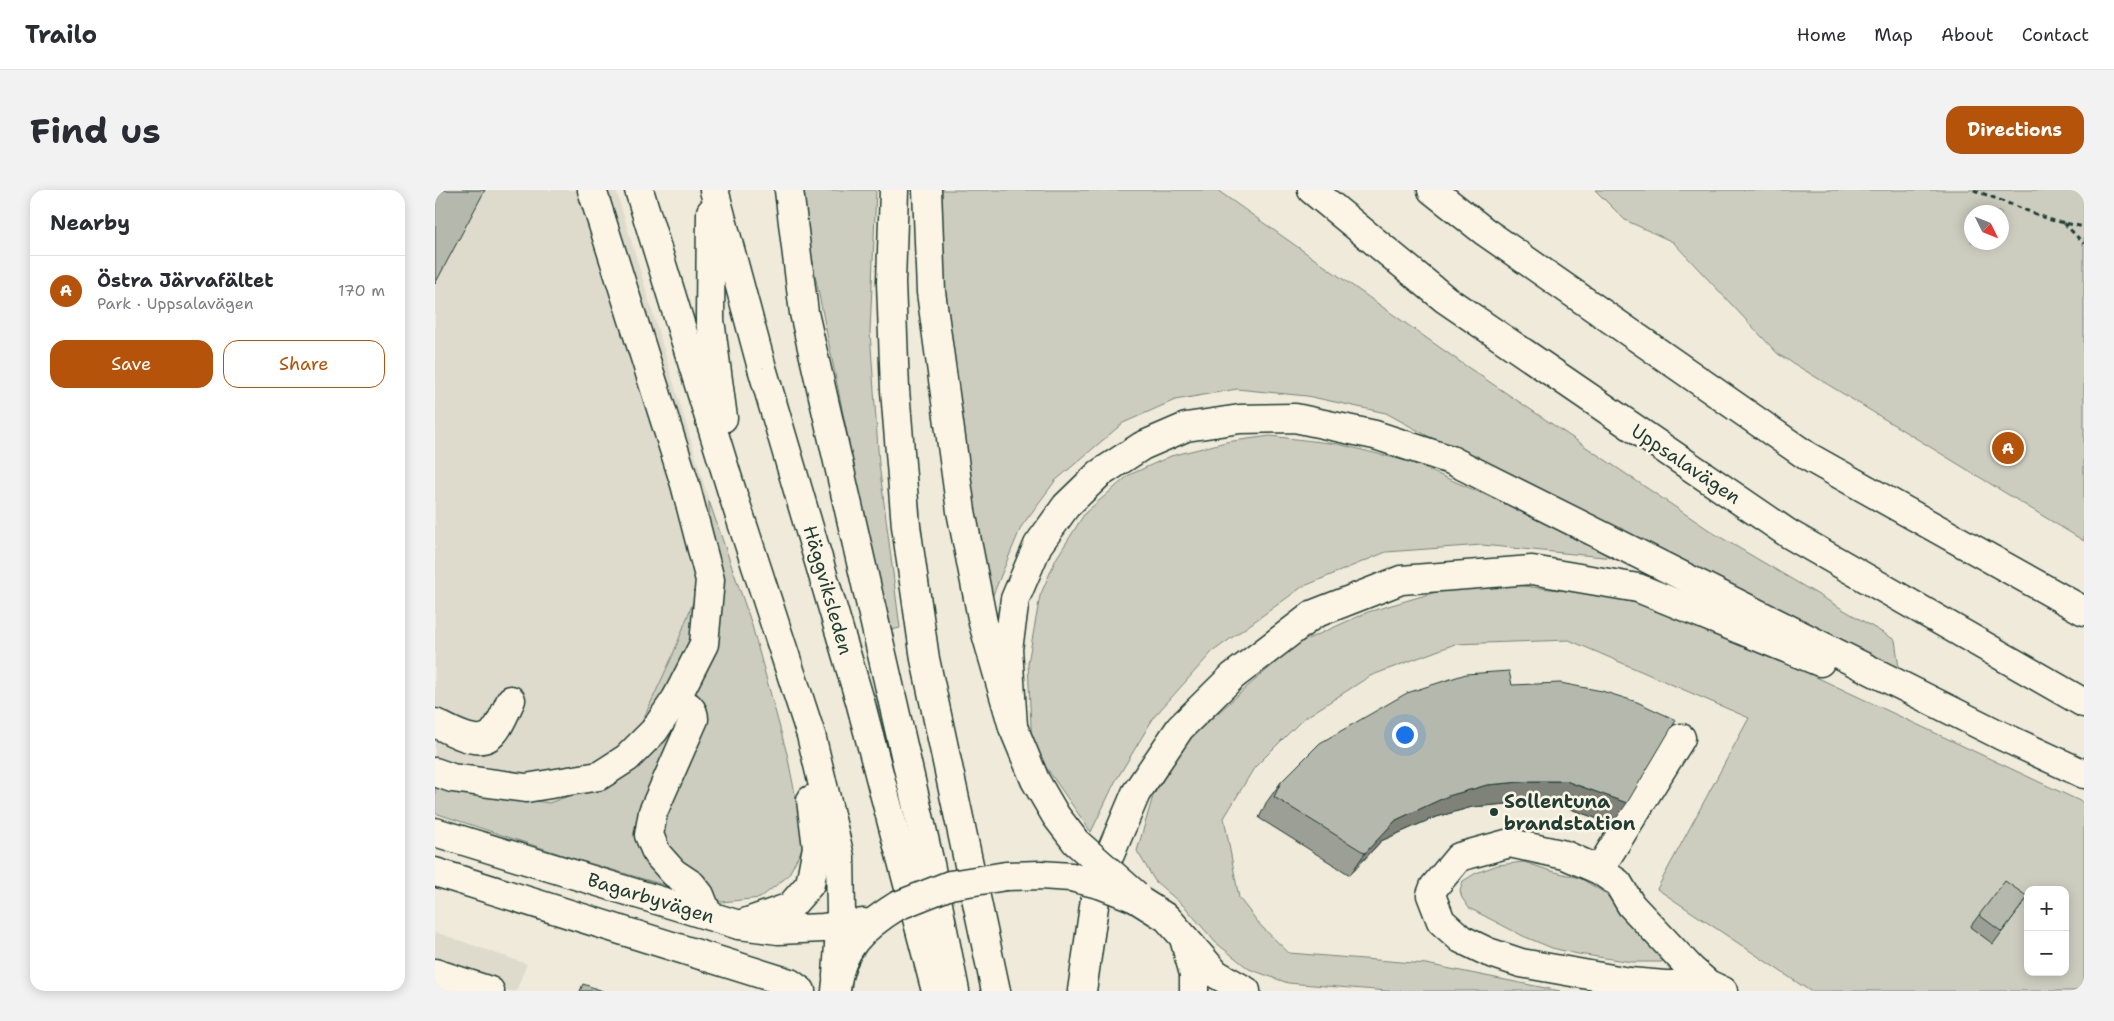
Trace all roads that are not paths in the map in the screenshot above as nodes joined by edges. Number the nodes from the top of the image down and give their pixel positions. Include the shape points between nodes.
1 (639, 190) edge
2 (713, 190) edge
3 (789, 190) edge
4 (894, 190) edge
5 (927, 190) edge
6 (1312, 190) edge
7 (1432, 190) edge
8 (587, 194) edge
9 (733, 492) junction
10 (2084, 611) edge
11 (772, 615) junction
12 (676, 699) junction
13 (511, 700) dead end
14 (2084, 703) edge
15 (435, 723) edge
16 (1013, 727) junction
17 (2002, 736) junction
18 (1681, 738) dead end
19 (435, 772) edge
20 (2084, 774) edge
21 (435, 832) edge
22 (1599, 870) junction
23 (435, 872) edge
24 (1138, 898) junction
25 (708, 915) junction
26 (872, 922) junction
27 (739, 925) junction
28 (840, 925) junction
29 (1184, 938) junction
30 (987, 945) junction
31 (435, 973) edge
32 (837, 984) edge
33 (1716, 988) edge
34 (489, 991) edge
35 (801, 991) edge
36 (936, 991) edge
37 (955, 991) edge
38 (997, 991) edge
39 (1006, 991) edge
40 (1082, 991) edge
41 (1194, 991) edge
42 (1246, 991) edge

1 - 9 main road
2 - 9 main road via 710,320
2 - 36 main road, Häggviksleden via 860,701
3 - 37 main road via 805,313 930,864
4 - 30 main road via 891,282 894,380 906,526 925,659
5 - 16 main road via 931,292 961,511 983,623
6 - 14 main road, Uppsalavägen via 1445,299 1789,534
7 - 10 main road via 1484,231 1807,456
8 - 12 main road via 685,484 710,580 705,644
9 - 11 main road
11 - 27 main road via 812,804 817,847 810,884 790,907
11 - 28 main road via 811,735 840,857
12 - 19 main road via 627,758 599,776 526,788 452,778
12 - 25 main road via 690,706 694,719 653,812 649,835 657,854 700,895
13 - 15 main road via 494,734 482,739 468,738
16 - 17 main road via 1008,648 1015,599 1038,545 1066,506 1099,474 1142,446 1186,427 1240,419 1295,418 1375,436 1451,460
16 - 24 main road, bridge via 1035,780 1056,816 1076,842
17 - 20 main road
17 - 40 main road via 1638,588 1533,570 1401,580 1314,614 1233,676 1180,728 1136,792 1097,885
18 - 22 main road
21 - 25 main road, Bagarbyvägen
22 - 33 main road via 1618,883 1631,905 1692,970
22 - 33 main road via 1565,855 1510,843 1459,857 1431,895 1441,921 1461,939 1521,963 1629,982
23 - 35 main road, Bagarbyvägen via 790,983
24 - 26 main road, bridge via 1071,877 1006,876 949,885 897,906
24 - 29 main road via 1167,918
25 - 27 main road, Bagarbyvägen
26 - 28 main road, Bagarbyvägen
26 - 32 main road via 849,946
27 - 28 main road, Bagarbyvägen via 778,930
28 - 32 main road
29 - 41 main road via 1194,974
29 - 42 main road via 1216,974
30 - 38 main road
30 - 39 main road
31 - 34 main road

